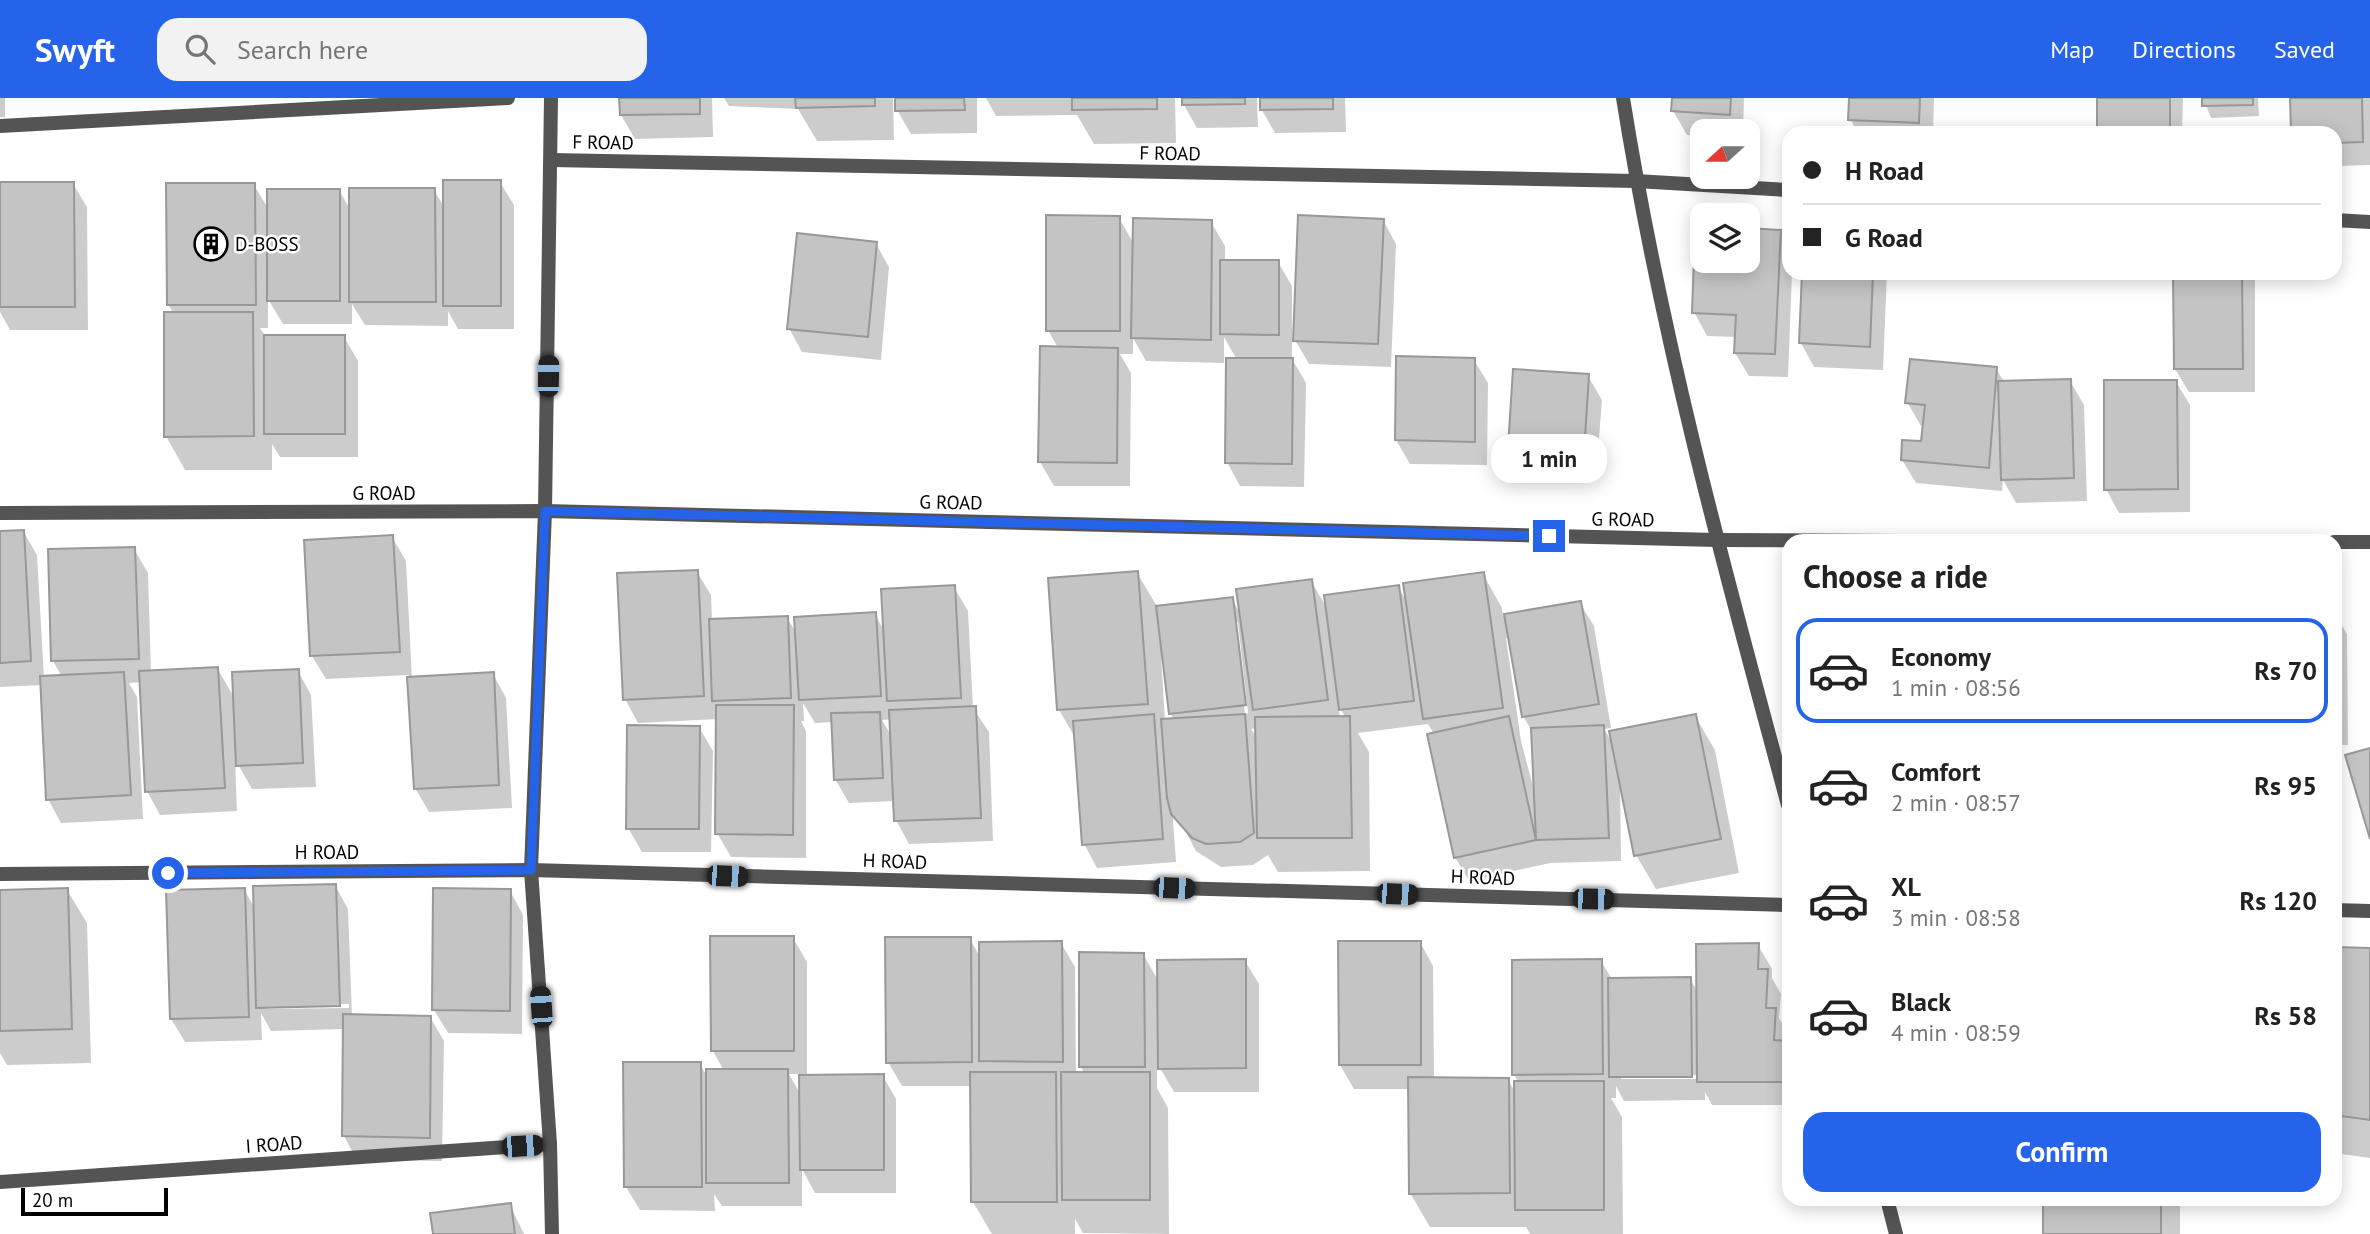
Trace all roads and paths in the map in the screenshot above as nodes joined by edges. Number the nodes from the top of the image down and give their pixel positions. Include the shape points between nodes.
1 (508, 98) edge
2 (551, 98) edge
3 (1623, 98) edge
4 (0, 126) edge
5 (551, 160) junction
6 (1636, 181) junction
7 (1782, 190) edge
8 (2342, 220) edge
9 (2370, 222) edge
10 (545, 511) junction
11 (0, 513) edge
12 (1717, 540) junction
13 (1782, 540) edge
14 (2342, 542) edge
15 (2370, 542) edge
16 (1782, 783) edge
17 (531, 870) junction
18 (0, 874) edge
19 (1782, 905) edge
20 (2342, 910) edge
21 (2370, 911) edge
22 (550, 1144) junction
23 (0, 1182) edge
24 (1889, 1206) edge
25 (552, 1234) edge
26 (1896, 1234) edge

1 - 4 street
2 - 5 street
3 - 6 street
5 - 6 street, F ROAD
5 - 10 street
6 - 7 street, F ROAD
6 - 12 street
8 - 9 street
10 - 11 street, G ROAD
10 - 12 street, G ROAD
10 - 17 street
12 - 13 street, G ROAD
12 - 16 street
14 - 15 street
17 - 18 street, H ROAD
17 - 19 street, H ROAD
17 - 22 street
20 - 21 street
22 - 23 street, I ROAD
22 - 25 street
24 - 26 street

